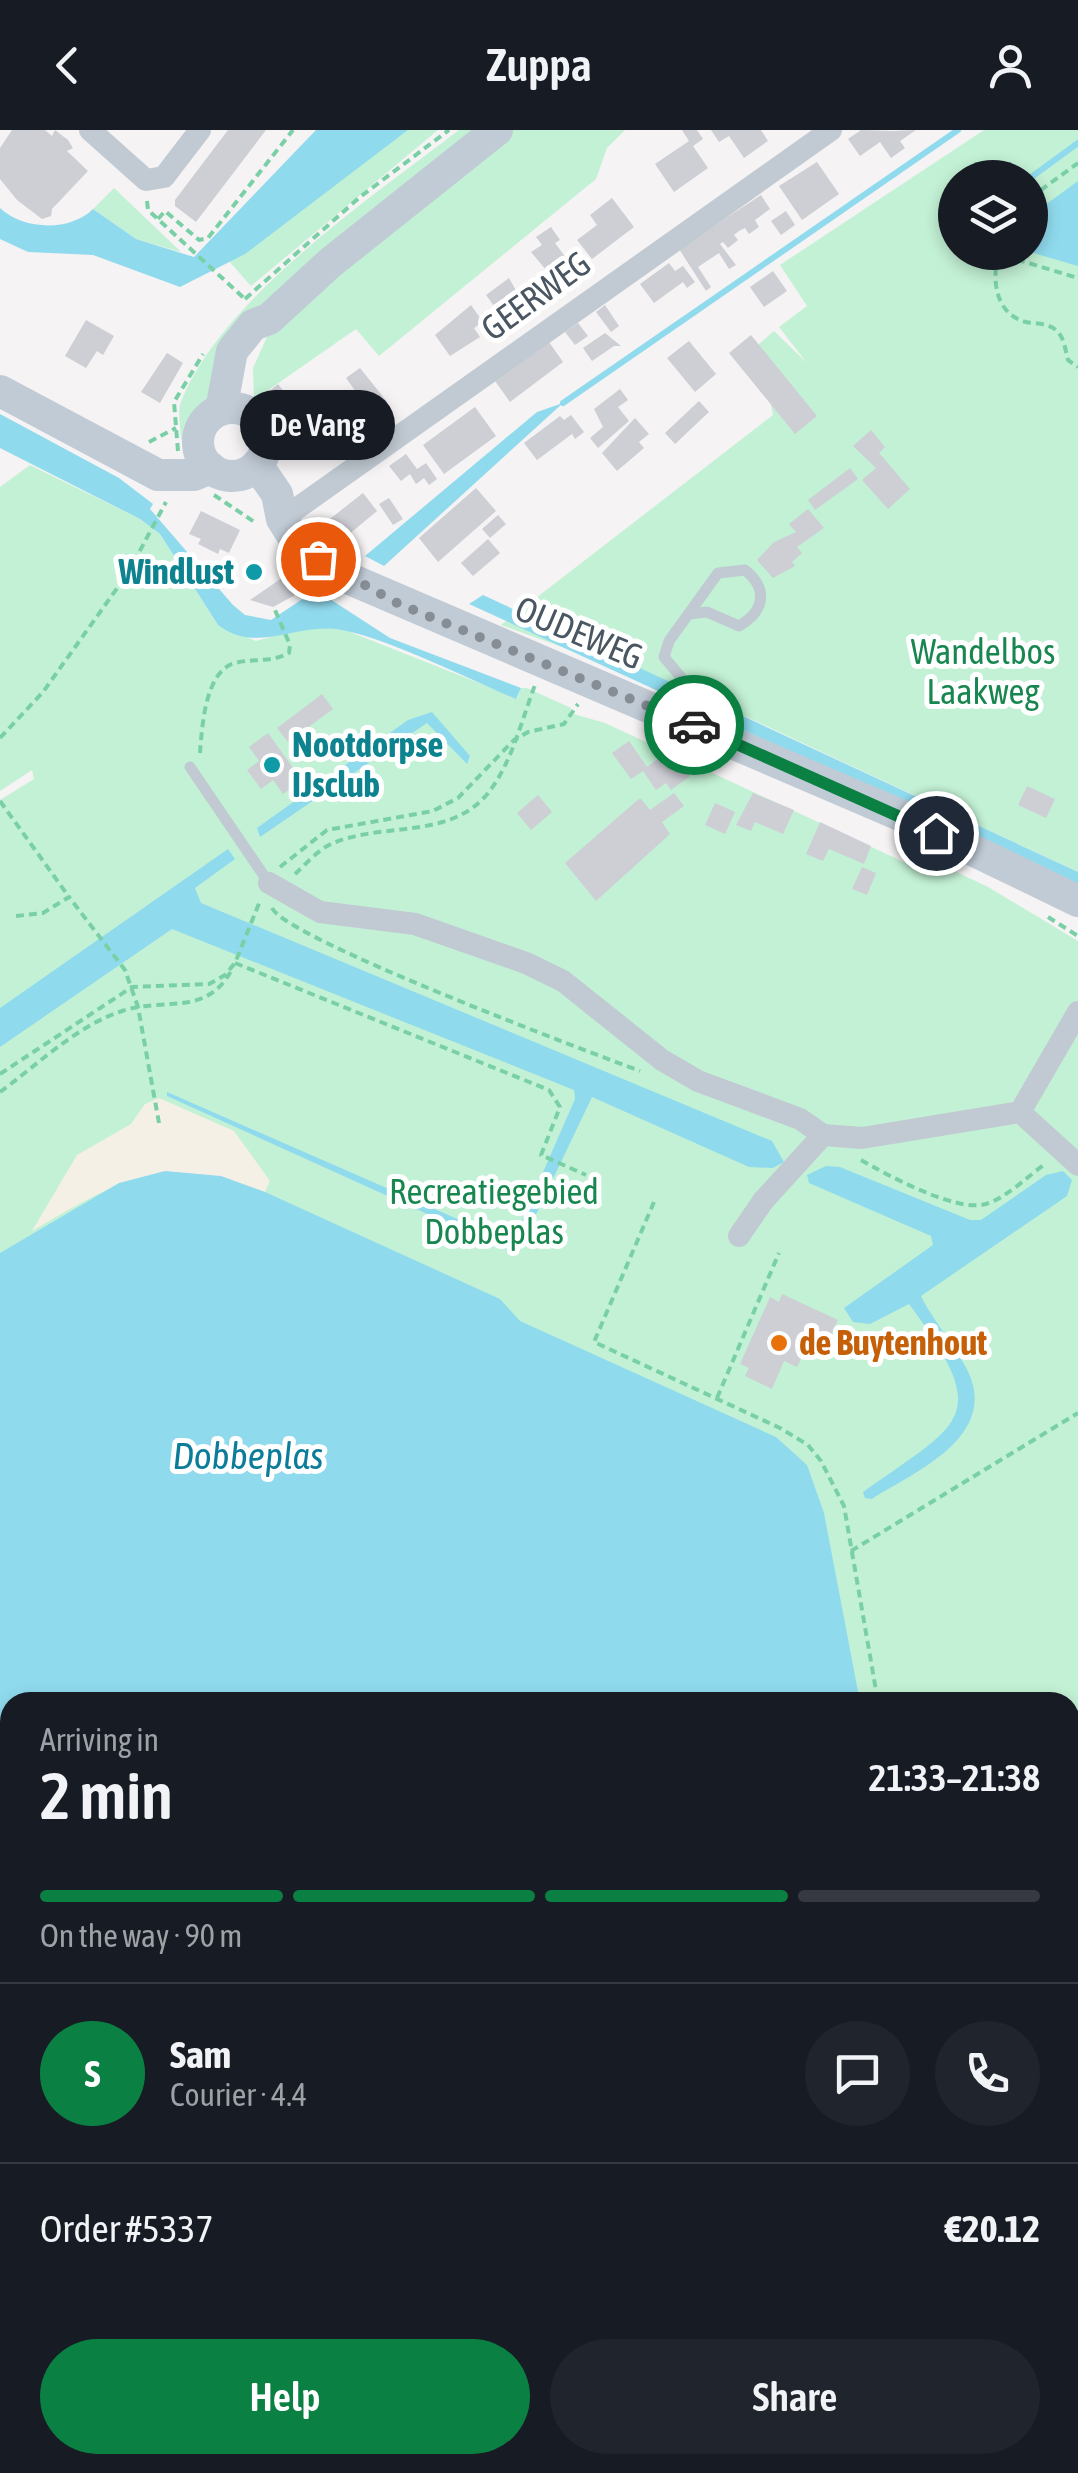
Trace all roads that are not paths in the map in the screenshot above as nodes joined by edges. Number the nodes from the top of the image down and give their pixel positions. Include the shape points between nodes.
1 (90, 130) edge
2 (200, 130) edge
3 (498, 130) edge
4 (831, 130) edge
5 (0, 391) edge
6 (231, 409) junction
7 (226, 464) junction
8 (282, 519) junction
9 (689, 614) junction
10 (676, 709) junction
11 (190, 766) road end
12 (273, 886) joint
13 (1078, 901) edge
14 (1078, 1012) edge
15 (1020, 1112) junction
16 (823, 1135) junction
17 (1078, 1165) edge
18 (739, 1236) dead end

1 - 2 street via 146,180 164,176
3 - 6 main road via 330,262 257,309
4 - 8 street, GEERWEG
5 - 7 main road via 169,476
6 - 7 main road via 203,424
6 - 7 main road via 256,417 265,449
7 - 8 main road, OUDEWEG via 277,494
8 - 10 main road, OUDEWEG via 318,559 384,597
9 - 9 lane via 707,612 739,626 755,617 760,590 745,570 730,568 718,573
9 - 10 lane via 668,640 664,657 685,682
10 - 13 main road, OUDEWEG
11 - 12 lane
12 - 16 street via 320,912 415,924 526,963 563,981 698,1081
14 - 15 street
15 - 16 street via 862,1138
15 - 17 street
16 - 18 street

